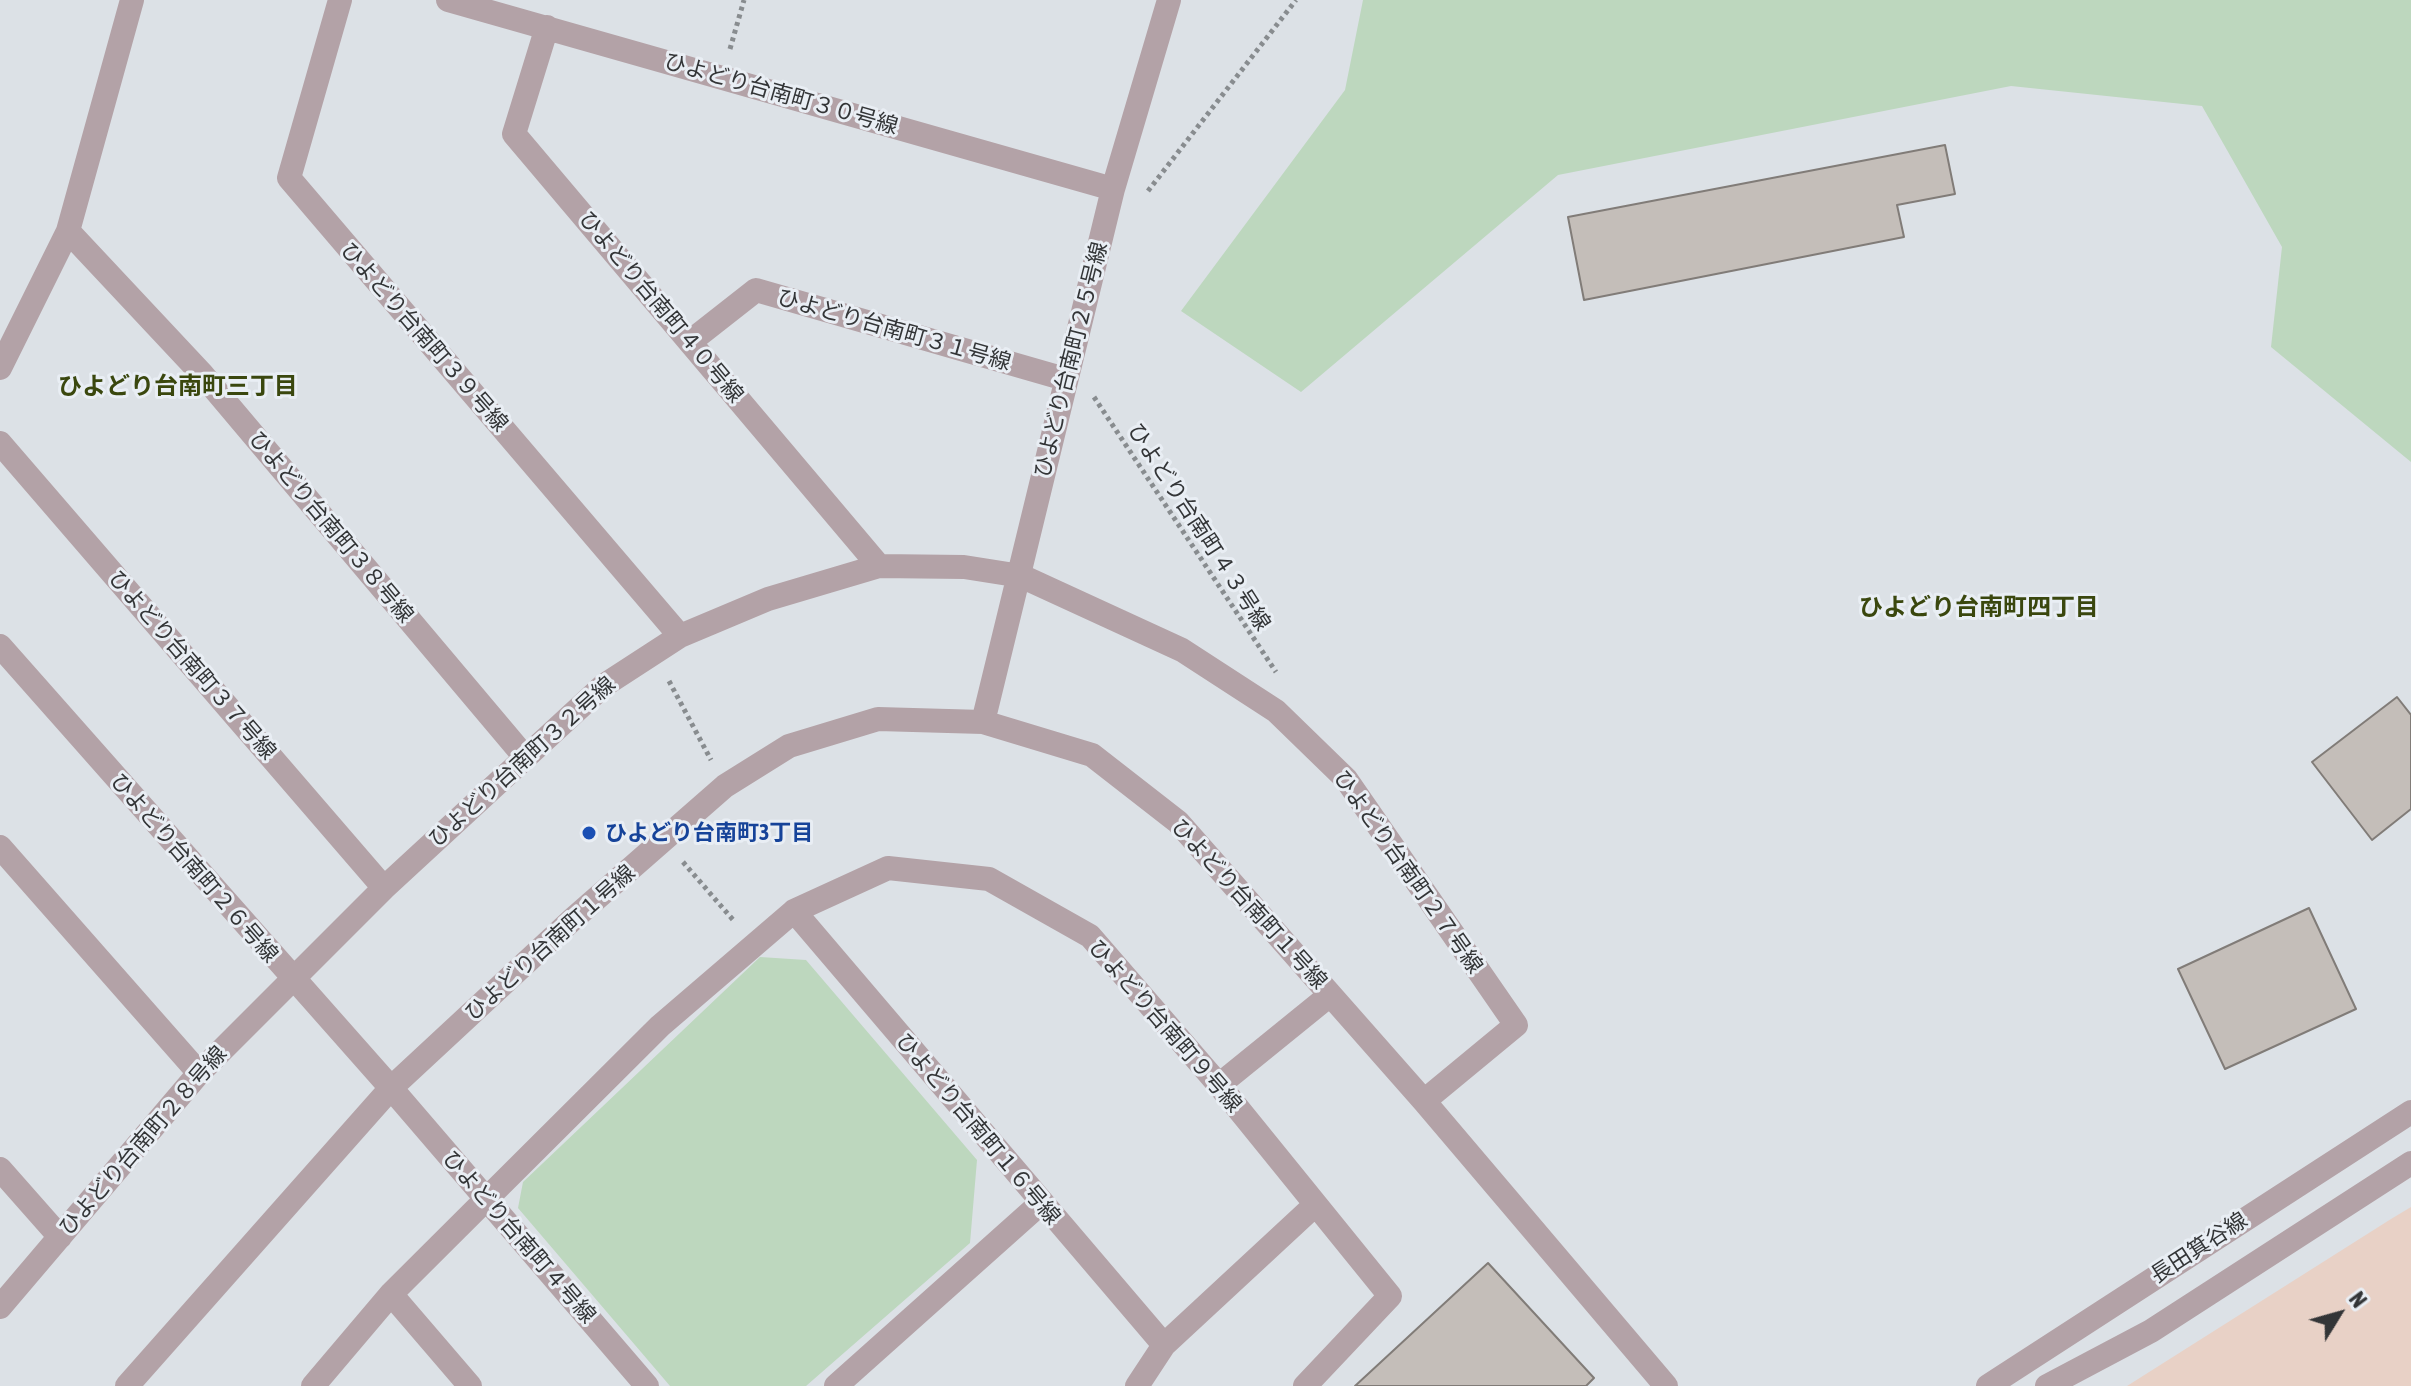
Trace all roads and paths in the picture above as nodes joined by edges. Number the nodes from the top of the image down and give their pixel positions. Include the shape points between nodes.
1 (132, 0) edge
2 (340, 0) edge
3 (448, 0) edge
4 (744, 0) edge
5 (1169, 0) edge
6 (1296, 0) edge
7 (547, 27) junction
8 (722, 77) junction
9 (1113, 189) junction
10 (68, 231) junction
11 (691, 341) junction
12 (0, 368) edge
13 (1067, 369) junction
14 (0, 443) edge
15 (879, 566) junction
16 (1021, 576) junction
17 (680, 636) junction
18 (0, 646) edge
19 (654, 652) junction
20 (1283, 718) junction
21 (983, 722) junction
22 (524, 756) junction
23 (725, 786) junction
24 (664, 840) junction
25 (0, 847) edge
26 (384, 888) junction
27 (794, 911) junction
28 (753, 943) junction
29 (292, 980) junction
30 (1330, 995) junction
31 (199, 1073) junction
32 (1219, 1085) junction
33 (391, 1088) junction
34 (1424, 1101) junction
35 (2411, 1112) edge
36 (2411, 1163) edge
37 (0, 1169) edge
38 (485, 1197) junction
39 (1041, 1203) junction
40 (1315, 1205) junction
41 (60, 1237) junction
42 (391, 1294) junction
43 (0, 1307) edge
44 (1164, 1345) junction
45 (127, 1386) edge
46 (313, 1386) edge
47 (470, 1386) edge
48 (647, 1386) edge
49 (836, 1386) edge
50 (1137, 1386) edge
51 (1305, 1386) edge
52 (1666, 1386) edge
53 (1988, 1386) edge
54 (2047, 1386) edge

1 - 10 street
2 - 17 street, ひよどり台南町３９号線 via 289,178
3 - 7 street, ひよどり台南町３０号線
4 - 8 path
5 - 9 street, ひよどり台南町２５号線
6 - 9 path via 1145,195
7 - 8 street, ひよどり台南町３０号線
7 - 11 street, ひよどり台南町４０号線 via 514,134
8 - 9 street, ひよどり台南町３０号線
9 - 13 street, ひよどり台南町２５号線
10 - 12 street
10 - 22 street, ひよどり台南町３８号線 via 202,374
11 - 13 street, ひよどり台南町３１号線 via 756,290
11 - 15 street, ひよどり台南町４０号線
13 - 16 street, ひよどり台南町２５号線
13 - 20 path, ひよどり台南町４３号線 via 1283,683
14 - 26 street, ひよどり台南町３７号線
15 - 16 street, ひよどり台南町３２号線 via 964,567
15 - 17 street, ひよどり台南町３２号線 via 768,599
16 - 20 street, ひよどり台南町２７号線 via 1182,650
16 - 21 street, ひよどり台南町２５号線
17 - 19 street, ひよどり台南町３２号線
18 - 29 street, ひよどり台南町２６号線
19 - 22 street, ひよどり台南町３２号線 via 603,686
19 - 23 path
20 - 34 street, ひよどり台南町２７号線 via 1346,779 1516,1025
21 - 23 street, ひよどり台南町１号線 via 878,719 789,746
21 - 30 street, ひよどり台南町１号線 via 1092,755 1166,813
22 - 26 street, ひよどり台南町３２号線
23 - 24 street, ひよどり台南町１号線
24 - 28 path
24 - 33 street, ひよどり台南町１号線
25 - 31 street
26 - 29 street, ひよどり台南町３２号線
27 - 28 street, ひよどり台南町９号線
27 - 32 street, ひよどり台南町９号線 via 888,868 989,879 1090,936
27 - 39 street, ひよどり台南町１６号線
28 - 38 street, ひよどり台南町９号線
29 - 31 street, ひよどり台南町２８号線
29 - 33 street, ひよどり台南町２６号線
30 - 32 street
30 - 34 street, ひよどり台南町１号線
31 - 41 street, ひよどり台南町２８号線
32 - 40 street, ひよどり台南町９号線
33 - 38 street, ひよどり台南町４号線
33 - 45 street, ひよどり台南町１号線
34 - 52 street, ひよどり台南町１号線
35 - 53 street, 長田箕谷線
36 - 54 street, 長田箕谷線 via 2151,1331
37 - 41 street
38 - 42 street, ひよどり台南町９号線
38 - 48 street, ひよどり台南町４号線
39 - 44 street, ひよどり台南町１６号線
39 - 49 street
40 - 44 street
40 - 51 street, ひよどり台南町９号線 via 1390,1296
41 - 43 street, ひよどり台南町２８号線
42 - 46 street, ひよどり台南町９号線
42 - 47 street
44 - 50 street

